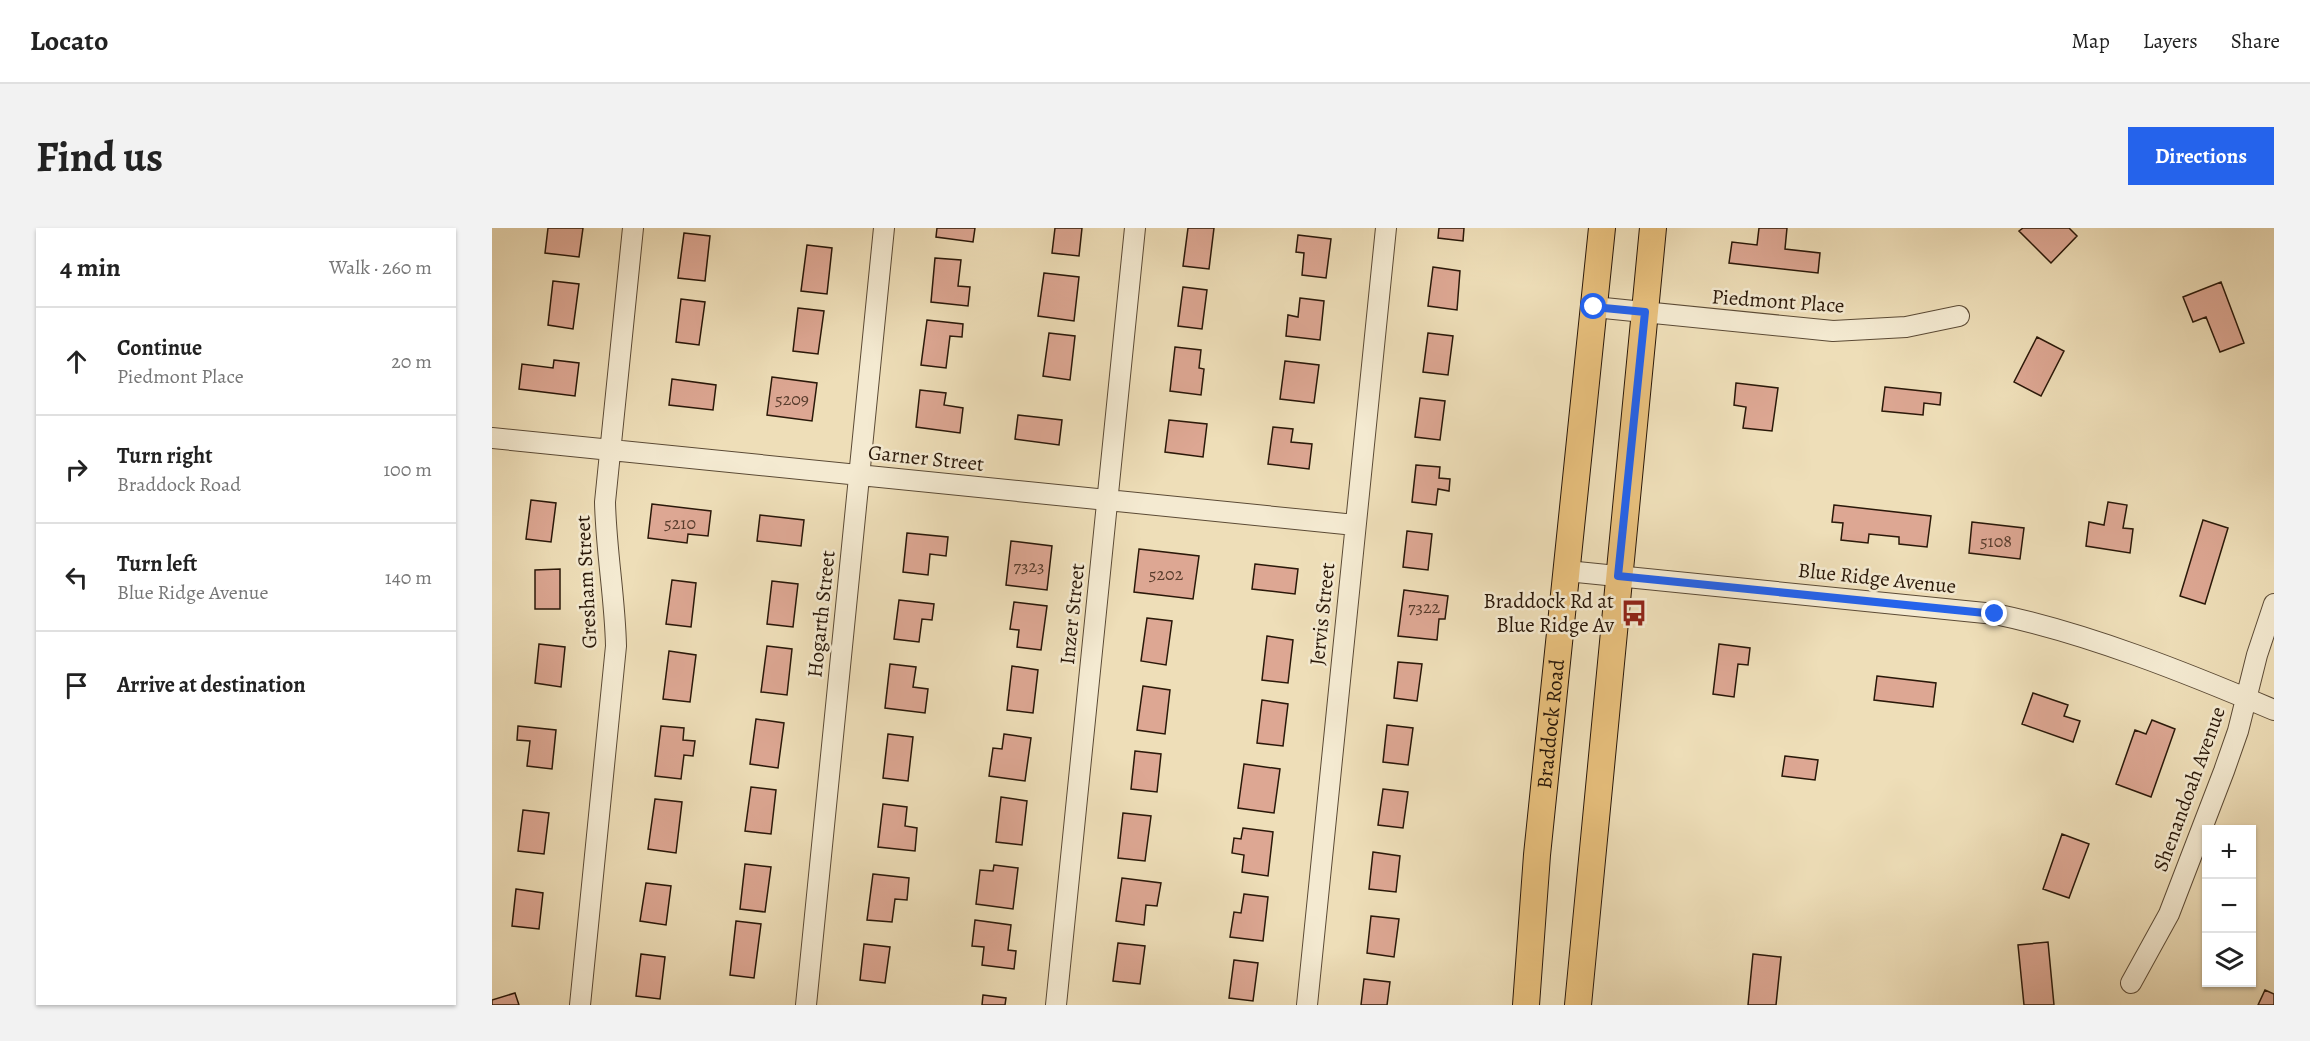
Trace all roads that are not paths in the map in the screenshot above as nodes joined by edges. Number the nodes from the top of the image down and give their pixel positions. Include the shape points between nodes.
1 (633, 228) edge
2 (884, 228) edge
3 (1135, 228) edge
4 (1386, 228) edge
5 (1602, 228) edge
6 (1653, 228) edge
7 (1594, 307) junction
8 (1645, 312) junction
9 (1959, 316) dead end
10 (492, 438) edge
11 (611, 450) junction
12 (859, 475) junction
13 (1107, 500) junction
14 (1355, 525) junction
15 (1568, 571) junction
16 (1618, 576) junction
17 (2274, 604) edge
18 (2247, 699) junction
19 (2274, 710) edge
20 (2131, 983) dead end
21 (580, 1005) edge
22 (806, 1005) edge
23 (1056, 1005) edge
24 (1307, 1005) edge
25 (1526, 1005) edge
26 (1578, 1005) edge

1 - 11 street, Gresham Street
2 - 12 street, Hogarth Street
3 - 13 street, Inzer Street
4 - 14 street, Jervis Street
5 - 7 main road, Braddock Road
6 - 8 main road
7 - 8 street, Piedmont Place
7 - 15 main road, Braddock Road
8 - 9 street, Piedmont Place via 1833,331 1906,327
8 - 16 main road
10 - 11 street, Garner Street
11 - 12 street, Garner Street
11 - 21 street, Gresham Street via 605,502 616,646
12 - 13 street, Garner Street
12 - 22 street, Hogarth Street
13 - 14 street, Garner Street
13 - 23 street, Inzer Street
14 - 24 street, Jervis Street
15 - 16 street, Blue Ridge Avenue
15 - 25 main road, Braddock Road via 1537,855
16 - 18 street, Blue Ridge Avenue via 1995,614 2041,623
16 - 26 main road
17 - 18 street, Shenandoah Avenue
18 - 19 street, Blue Ridge Avenue
18 - 20 street, Shenandoah Avenue via 2169,914

